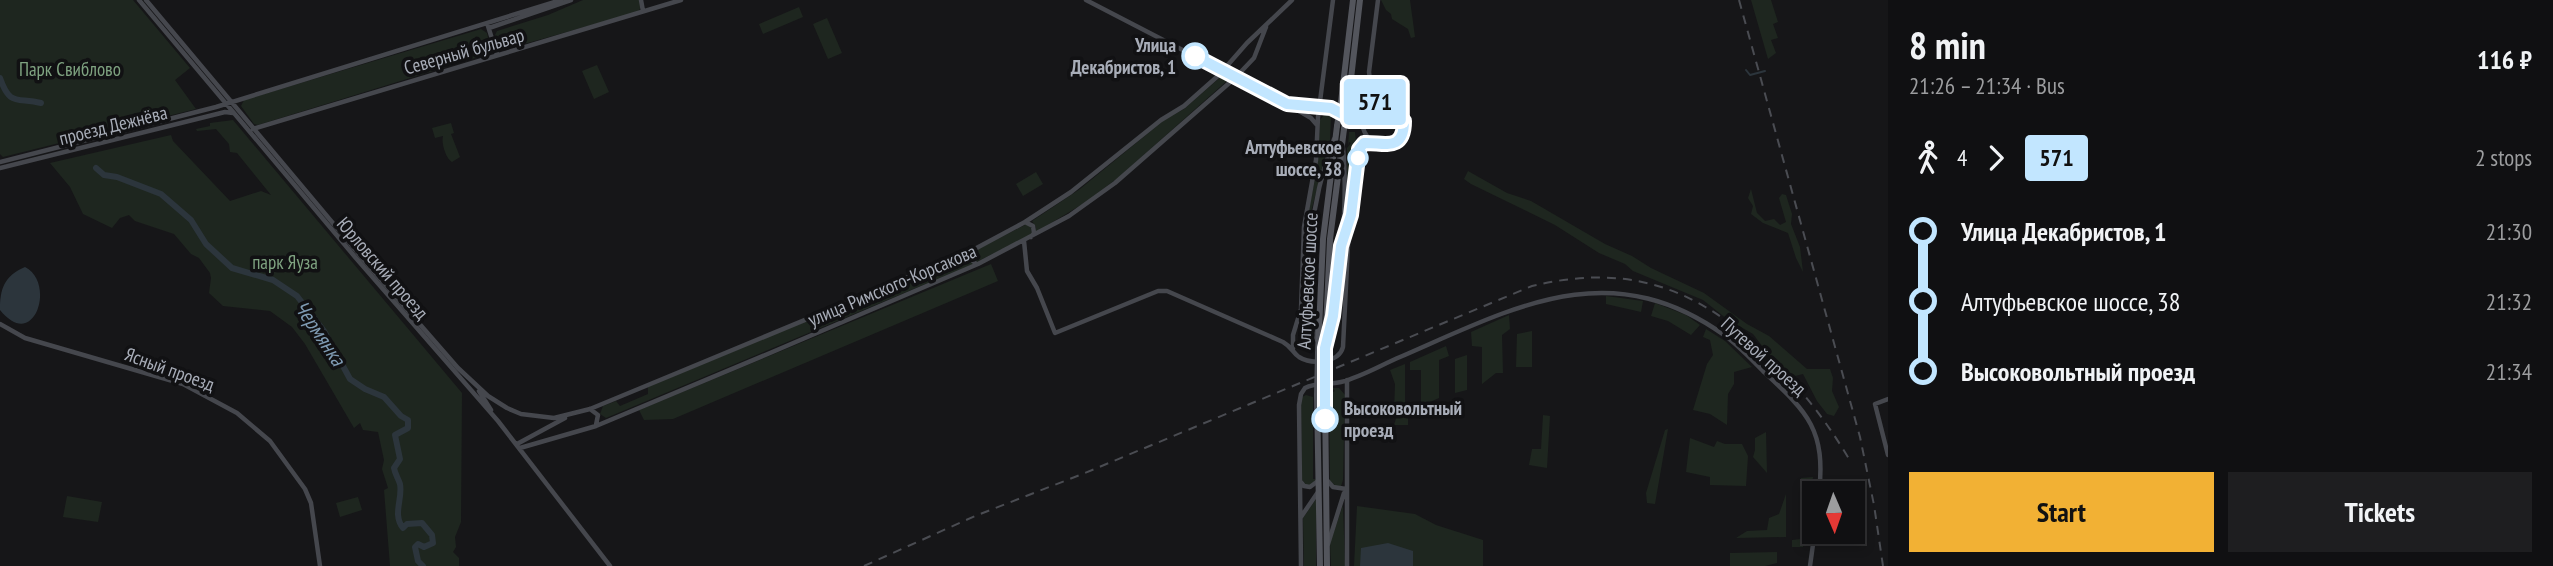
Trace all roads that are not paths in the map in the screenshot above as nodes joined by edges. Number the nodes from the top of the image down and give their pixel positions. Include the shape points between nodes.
1 (139, 0) edge
2 (146, 0) edge
3 (561, 0) edge
4 (571, 0) edge
5 (641, 0) edge
6 (681, 0) edge
7 (1086, 0) edge
8 (1292, 0) edge
9 (1333, 0) edge
10 (1353, 0) edge
11 (1360, 0) edge
12 (1378, 0) edge
13 (643, 11) junction
14 (1267, 23) junction
15 (488, 26) junction
16 (1243, 48) junction
17 (497, 55) junction
18 (1254, 58) junction
19 (1222, 71) junction
20 (1235, 78) junction
21 (1377, 101) junction
22 (228, 102) junction
23 (1344, 103) junction
24 (1287, 104) junction
25 (1320, 106) junction
26 (1331, 108) junction
27 (233, 113) junction
28 (1318, 117) junction
29 (1361, 118) junction
30 (1318, 129) junction
31 (252, 130) junction
32 (1340, 130) junction
33 (1372, 142) junction
34 (0, 162) edge
35 (0, 167) edge
36 (1351, 215) junction
37 (1306, 216) junction
38 (1343, 218) junction
39 (1312, 221) junction
40 (1025, 222) junction
41 (1345, 233) junction
42 (1308, 234) junction
43 (1030, 237) junction
44 (1024, 241) junction
45 (1341, 246) junction
46 (1303, 248) junction
47 (1310, 248) junction
48 (974, 249) junction
49 (1347, 249) junction
50 (978, 264) junction
51 (0, 324) edge
52 (1294, 333) junction
53 (1282, 341) junction
54 (1293, 349) junction
55 (1322, 351) junction
56 (1347, 380) junction
57 (477, 387) junction
58 (1888, 399) edge
59 (508, 408) joint
60 (590, 409) junction
61 (569, 416) junction
62 (498, 421) junction
63 (596, 426) junction
64 (518, 446) junction
65 (1888, 455) edge
66 (1322, 476) junction
67 (1300, 479) junction
68 (1820, 481) edge
69 (1346, 489) junction
70 (1318, 492) junction
71 (1344, 502) junction
72 (1300, 517) junction
73 (1813, 544) edge
74 (1327, 552) junction
75 (320, 566) edge
76 (610, 566) edge
77 (1301, 566) edge
78 (1320, 566) edge
79 (1327, 566) edge
80 (1347, 566) edge
81 (1810, 566) edge

1 - 22 main road, Юрловский проезд
2 - 22 main road, Юрловский проезд
3 - 15 main road, Северный бульвар
4 - 15 main road, Северный бульвар
5 - 13 main road
6 - 13 main road, Северный бульвар
7 - 19 main road
8 - 14 main road, улица Римского-Корсакова
9 - 25 main road
10 - 23 main road, Алтуфьевское шоссе
11 - 23 main road, Алтуфьевское шоссе
12 - 21 main road via 1369,72
13 - 17 main road, Северный бульвар
14 - 16 main road, улица Римского-Корсакова
14 - 18 main road
15 - 17 main road
15 - 22 main road, Северный бульвар
16 - 18 main road via 1253,47
16 - 19 main road, улица Римского-Корсакова
17 - 31 main road, Северный бульвар
18 - 20 main road, улица Римского-Корсакова
19 - 20 main road
19 - 40 main road, улица Римского-Корсакова via 1184,106
20 - 24 main road
20 - 43 main road, улица Римского-Корсакова via 1115,183
21 - 29 main road
21 - 33 main road via 1402,117 1405,126 1394,142 1381,146
22 - 27 main road, Юрловский проезд
22 - 31 main road, Юрловский проезд
22 - 34 main road, проезд Дежнёва
23 - 32 main road, Алтуфьевское шоссе, bridge
24 - 25 main road
24 - 30 main road via 1313,119
25 - 26 main road
25 - 28 main road
26 - 28 main road
26 - 29 main road via 1354,120
27 - 31 main road, Юрловский проезд
27 - 35 main road, проезд Дежнёва
28 - 30 main road
29 - 33 main road via 1364,134
30 - 37 main road
31 - 57 main road, Юрловский проезд
31 - 62 main road, Юрловский проезд
32 - 38 main road via 1345,166
32 - 39 main road via 1326,160
32 - 55 main road, Алтуфьевское шоссе via 1323,239
33 - 36 main road via 1360,145
36 - 41 main road
36 - 49 main road
37 - 42 main road
37 - 46 main road
38 - 41 main road
38 - 45 main road
39 - 42 main road
39 - 47 main road
40 - 43 main road via 1034,227
40 - 48 main road, улица Римского-Корсакова
41 - 45 main road
41 - 49 main road
42 - 46 main road
42 - 47 main road
43 - 44 main road, улица Римского-Корсакова
44 - 50 main road, улица Римского-Корсакова
44 - 53 main road via 1027,271 1055,333 1161,290
45 - 55 main road via 1333,316
46 - 52 main road via 1301,309
47 - 55 main road via 1312,315
48 - 50 main road via 970,258
48 - 60 main road, улица Римского-Корсакова
49 - 54 main road via 1341,354 1329,360 1308,360
50 - 63 main road, улица Римского-Корсакова
51 - 75 main road, Ясный проезд via 25,338 183,384 237,413 270,441 305,489
52 - 53 main road via 1290,340
52 - 54 main road
53 - 54 main road
55 - 66 main road, Алтуфьевское шоссе, bridge
56 - 67 main road, Путевой проезд via 1309,386 1302,392
56 - 68 main road, Путевой проезд via 1523,305 1574,294 1612,292 1651,298 1689,312 1726,336 1791,397 1817,436
56 - 69 main road
57 - 59 main road, Юрловский проезд
57 - 62 main road, Юрловский проезд
58 - 65 main road via 1875,404
59 - 61 main road, улица Римского-Корсакова via 539,418
60 - 61 main road, улица Римского-Корсакова
60 - 63 main road via 598,415
61 - 64 main road
62 - 64 main road, Юрловский проезд
63 - 64 main road, улица Римского-Корсакова
64 - 76 main road, Юрловский проезд
66 - 67 main road via 1311,487
66 - 69 main road via 1331,486
66 - 70 main road, Алтуфьевское шоссе
66 - 74 main road, Алтуфьевское шоссе
67 - 72 main road
69 - 71 main road
70 - 72 main road
70 - 78 main road, Алтуфьевское шоссе
71 - 74 main road
71 - 80 main road
72 - 77 main road
73 - 81 main road
74 - 79 main road, Алтуфьевское шоссе

